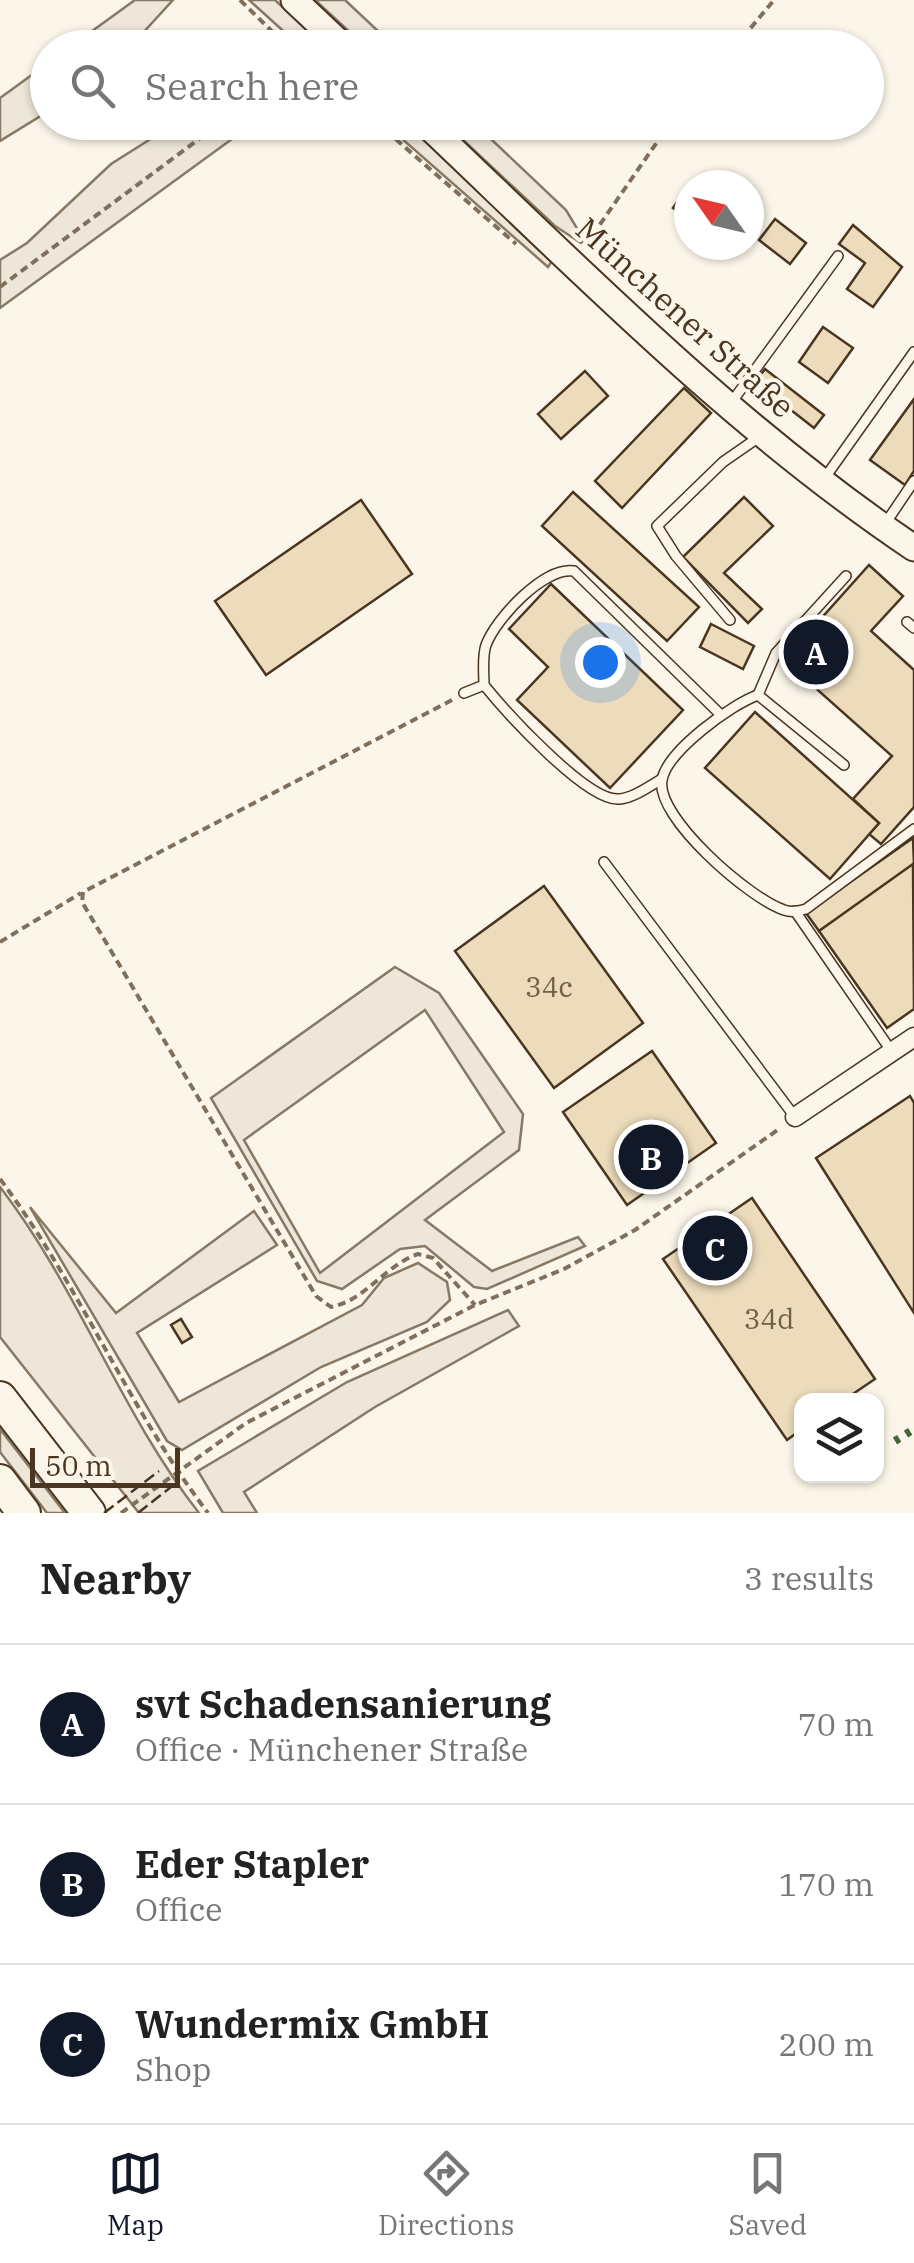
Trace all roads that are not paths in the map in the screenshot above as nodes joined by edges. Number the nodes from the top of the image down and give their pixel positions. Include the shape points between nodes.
1 (294, 0) edge
2 (326, 30) edge
3 (443, 140) edge
4 (838, 256) dead end
5 (914, 352) edge
6 (730, 404) junction
7 (766, 434) junction
8 (823, 481) junction
9 (914, 482) edge
10 (884, 526) junction
11 (914, 548) edge
12 (846, 576) dead end
13 (730, 620) dead end
14 (484, 685) junction
15 (464, 693) road end
16 (758, 695) junction
17 (721, 716) junction
18 (844, 766) dead end
19 (662, 779) junction
20 (914, 829) edge
21 (604, 862) dead end
22 (796, 911) junction
23 (906, 1047) edge
24 (796, 1118) joint
25 (0, 1398) edge
26 (0, 1481) edge
27 (24, 1513) edge
28 (89, 1513) edge

1 - 2 main road
3 - 6 main road, Münchener Straße
4 - 6 lane
5 - 8 lane
6 - 7 main road, Münchener Straße
7 - 8 main road, Münchener Straße
7 - 13 lane via 723,462 657,526
8 - 10 main road, Münchener Straße
9 - 10 lane
10 - 11 main road, Münchener Straße
12 - 16 lane via 776,654
14 - 15 lane
14 - 17 lane via 485,646 534,586 562,569 574,571
14 - 19 lane via 596,794 618,799
16 - 17 lane
16 - 18 lane
17 - 19 lane via 685,747
19 - 22 lane via 676,823 748,889
20 - 22 lane
21 - 24 lane
22 - 23 lane
23 - 24 street
25 - 28 highway
26 - 27 highway

